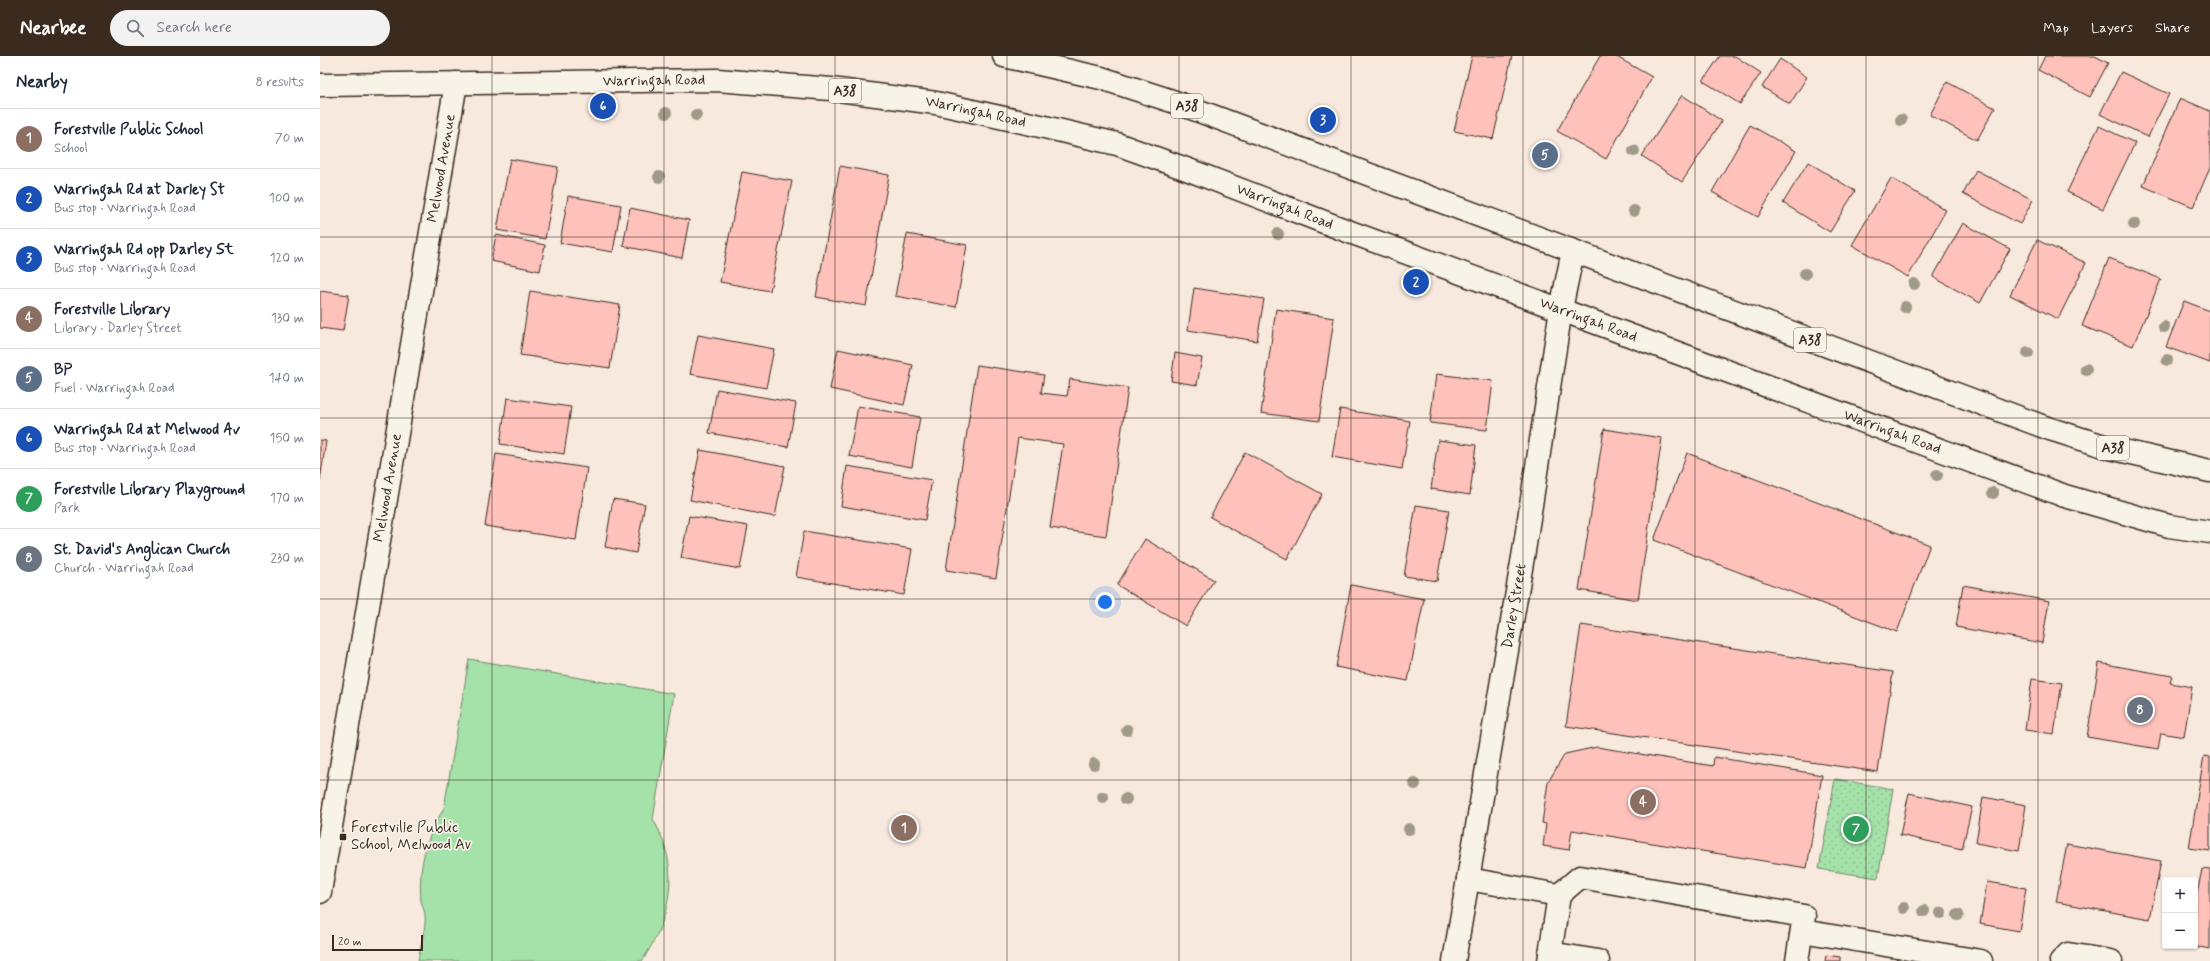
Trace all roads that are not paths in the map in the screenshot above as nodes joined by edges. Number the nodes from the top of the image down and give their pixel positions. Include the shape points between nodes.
1 (1004, 56) edge
2 (456, 83) junction
3 (320, 85) edge
4 (1573, 251) junction
5 (1561, 309) junction
6 (2210, 470) edge
7 (2210, 532) edge
8 (324, 843) edge
9 (1468, 879) junction
10 (320, 892) edge
11 (1559, 895) junction
12 (1802, 931) junction
13 (1549, 957) edge
14 (1454, 961) edge
15 (1598, 961) edge
16 (1797, 961) edge
17 (1980, 961) edge
18 (2061, 961) edge
19 (2111, 961) edge

1 - 4 main road, A38 via 1101,78 1175,102
2 - 3 main road, Warringah Road / A38
2 - 5 main road, Warringah Road / A38 via 717,80 831,89 936,103 1118,144
2 - 8 main road, Melwood Avenue
4 - 5 main road, Darley Street
4 - 6 main road, A38 via 2047,428 2110,448
5 - 7 main road, Warringah Road / A38 via 2065,496 2169,526
5 - 9 main road, Darley Street via 1524,551
8 - 10 main road, Melwood Avenue
9 - 11 main road
9 - 14 main road, Darley Street
11 - 12 main road via 1580,878 1804,916
11 - 13 main road
12 - 16 main road
12 - 17 main road
13 - 15 main road
18 - 19 main road via 2068,954

